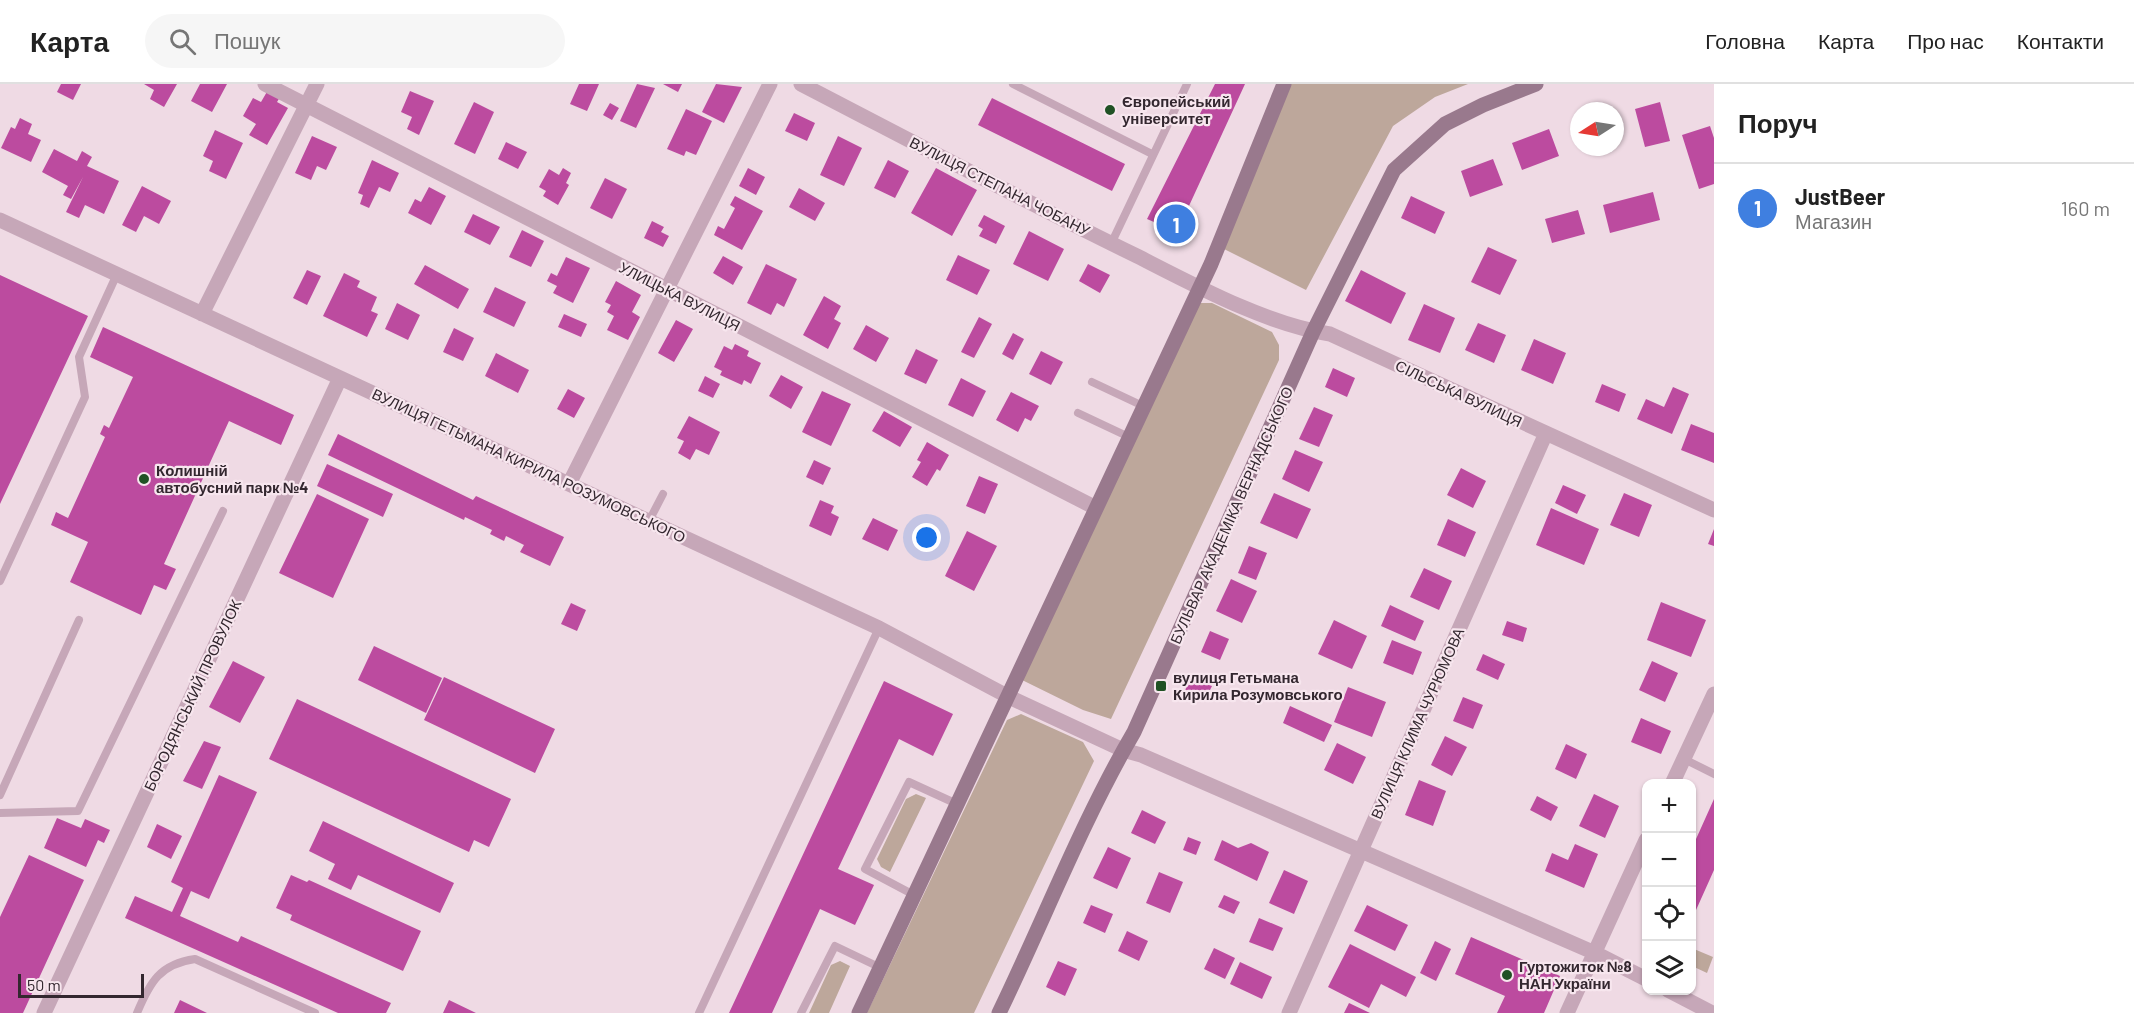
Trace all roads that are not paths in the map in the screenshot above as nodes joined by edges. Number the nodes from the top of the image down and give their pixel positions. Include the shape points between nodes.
1 (265, 84) edge
2 (317, 84) edge
3 (770, 84) edge
4 (801, 84) edge
5 (1013, 84) edge
6 (1187, 84) edge
7 (1284, 84) edge
8 (1536, 84) edge
9 (306, 105) junction
10 (1152, 154) junction
11 (0, 220) edge
12 (1111, 244) junction
13 (117, 274) junction
14 (1199, 286) junction
15 (667, 289) junction
16 (202, 314) junction
17 (1313, 332) junction
18 (340, 378) junction
19 (1092, 382) dead end
20 (1143, 406) junction
21 (1078, 413) dead end
22 (1546, 433) junction
23 (1128, 437) junction
24 (569, 484) junction
25 (663, 494) dead end
26 (1096, 508) junction
27 (1714, 510) edge
28 (223, 511) dead end
29 (649, 520) junction
30 (0, 581) edge
31 (79, 620) dead end
32 (879, 628) junction
33 (1714, 694) edge
34 (1009, 697) junction
35 (1123, 750) junction
36 (1684, 759) junction
37 (1714, 774) edge
38 (1674, 779) edge
39 (0, 795) edge
40 (957, 804) junction
41 (0, 813) edge
42 (1642, 851) edge
43 (1360, 852) junction
44 (914, 895) junction
45 (1595, 953) junction
46 (881, 968) junction
47 (1642, 976) edge
48 (1678, 995) edge
49 (44, 1013) edge
50 (137, 1013) edge
51 (315, 1013) edge
52 (699, 1013) edge
53 (801, 1013) edge
54 (859, 1013) edge
55 (999, 1013) edge
56 (1289, 1013) edge
57 (1567, 1013) edge
58 (1712, 1013) edge

1 - 9 street, УЛИЦЬКА ВУЛИЦЯ
2 - 9 street
3 - 15 street
4 - 12 street, ВУЛИЦЯ СТЕПАНА ЧОБАНУ
5 - 10 lane
6 - 10 lane
7 - 14 main road
8 - 17 main road, БУЛЬВАР АКАДЕМІКА ВЕРНАДСЬКОГО via 1445,124 1394,170
9 - 15 street, УЛИЦЬКА ВУЛИЦЯ
9 - 16 street
10 - 12 lane
11 - 13 street, ВУЛИЦЯ ГЕТЬМАНА КИРИЛА РОЗУМОВСЬКОГО
12 - 14 street, ВУЛИЦЯ СТЕПАНА ЧОБАНУ
13 - 16 street, ВУЛИЦЯ ГЕТЬМАНА КИРИЛА РОЗУМОВСЬКОГО
13 - 30 lane via 80,357 85,397
14 - 17 street, СІЛЬСЬКА ВУЛИЦЯ
14 - 20 main road
15 - 24 street
15 - 26 street, УЛИЦЬКА ВУЛИЦЯ
16 - 18 street, ВУЛИЦЯ ГЕТЬМАНА КИРИЛА РОЗУМОВСЬКОГО
17 - 22 street, СІЛЬСЬКА ВУЛИЦЯ via 1330,334
17 - 35 main road, БУЛЬВАР АКАДЕМІКА ВЕРНАДСЬКОГО
18 - 24 street, ВУЛИЦЯ ГЕТЬМАНА КИРИЛА РОЗУМОВСЬКОГО
18 - 49 street, БОРОДЯНСЬКИЙ ПРОВУЛОК
19 - 20 lane
20 - 23 main road
21 - 23 lane
22 - 27 street, СІЛЬСЬКА ВУЛИЦЯ
22 - 43 street, ВУЛИЦЯ КЛИМА ЧУРЮМОВА
23 - 26 main road
24 - 29 street, ВУЛИЦЯ ГЕТЬМАНА КИРИЛА РОЗУМОВСЬКОГО
25 - 29 lane
26 - 34 main road
28 - 41 lane via 78,811
29 - 32 street, ВУЛИЦЯ ГЕТЬМАНА КИРИЛА РОЗУМОВСЬКОГО
31 - 39 lane
32 - 34 street, ВУЛИЦЯ ГЕТЬМАНА КИРИЛА РОЗУМОВСЬКОГО
32 - 52 lane
33 - 36 street
34 - 35 street, ВУЛИЦЯ ГЕТЬМАНА КИРИЛА РОЗУМОВСЬКОГО
34 - 40 main road
35 - 43 street, ВУЛИЦЯ ГЕТЬМАНА КИРИЛА РОЗУМОВСЬКОГО
35 - 55 main road, БУЛЬВАР АКАДЕМІКА ВЕРНАДСЬКОГО
36 - 37 lane
36 - 38 street
40 - 44 main road
40 - 44 lane via 909,782 865,869
42 - 45 street
43 - 45 street, ВУЛИЦЯ ГЕТЬМАНА КИРИЛА РОЗУМОВСЬКОГО
43 - 56 street, ВУЛИЦЯ КЛИМА ЧУРЮМОВА
44 - 46 main road
45 - 47 street, ВУЛИЦЯ ГЕТЬМАНА КИРИЛА РОЗУМОВСЬКОГО
45 - 57 street
46 - 53 lane via 835,946
46 - 54 main road
48 - 58 street
50 - 51 lane via 158,975 175,962 195,959

